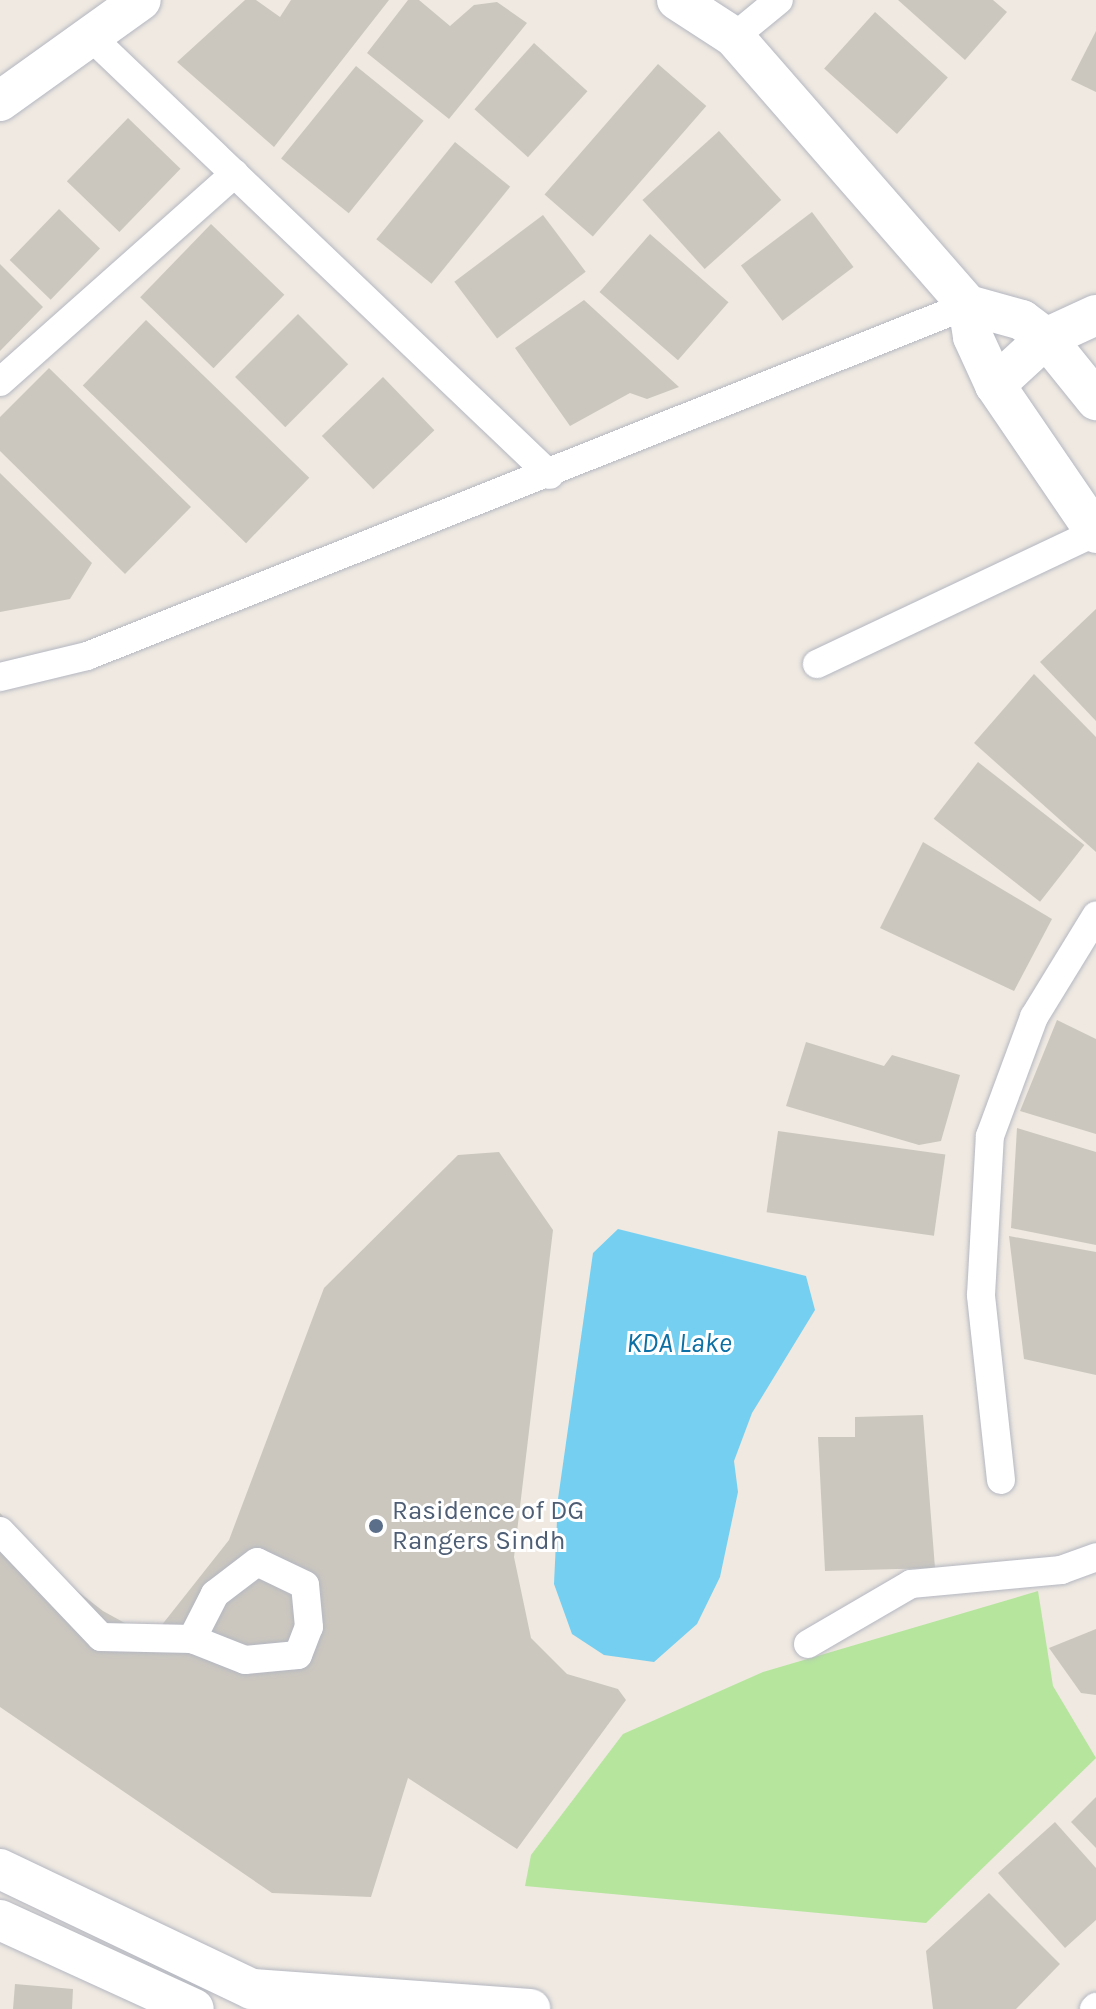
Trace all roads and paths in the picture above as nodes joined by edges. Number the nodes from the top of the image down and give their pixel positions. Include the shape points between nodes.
1 (141, 0) edge
2 (677, 0) edge
3 (779, 0) edge
4 (89, 35) junction
5 (734, 37) junction
6 (0, 101) edge
7 (235, 173) junction
8 (968, 305) junction
9 (1096, 315) edge
10 (1046, 338) junction
11 (0, 382) edge
12 (995, 385) junction
13 (1096, 400) edge
14 (550, 475) junction
15 (1080, 481) edge
16 (1096, 532) edge
17 (817, 664) dead end
18 (0, 677) edge
19 (1096, 916) edge
20 (1001, 1480) dead end
21 (0, 1531) edge
22 (1096, 1557) edge
23 (192, 1639) dead end
24 (808, 1644) dead end
25 (0, 1869) edge
26 (0, 1920) edge
27 (194, 2009) edge
28 (530, 2009) edge

1 - 4 street
2 - 5 street
3 - 5 street
4 - 6 street
4 - 7 street
5 - 8 street
7 - 11 street
7 - 14 street
8 - 10 street via 1022,320
8 - 12 street via 973,337
8 - 14 street
9 - 10 street
10 - 12 street
10 - 13 street
12 - 15 street
14 - 18 street via 87,656
15 - 16 street
16 - 17 street
19 - 20 street via 1034,1017 990,1136 981,1295
21 - 23 street via 101,1637
22 - 24 street via 1061,1570 911,1584
25 - 28 street via 252,1989
26 - 27 street

